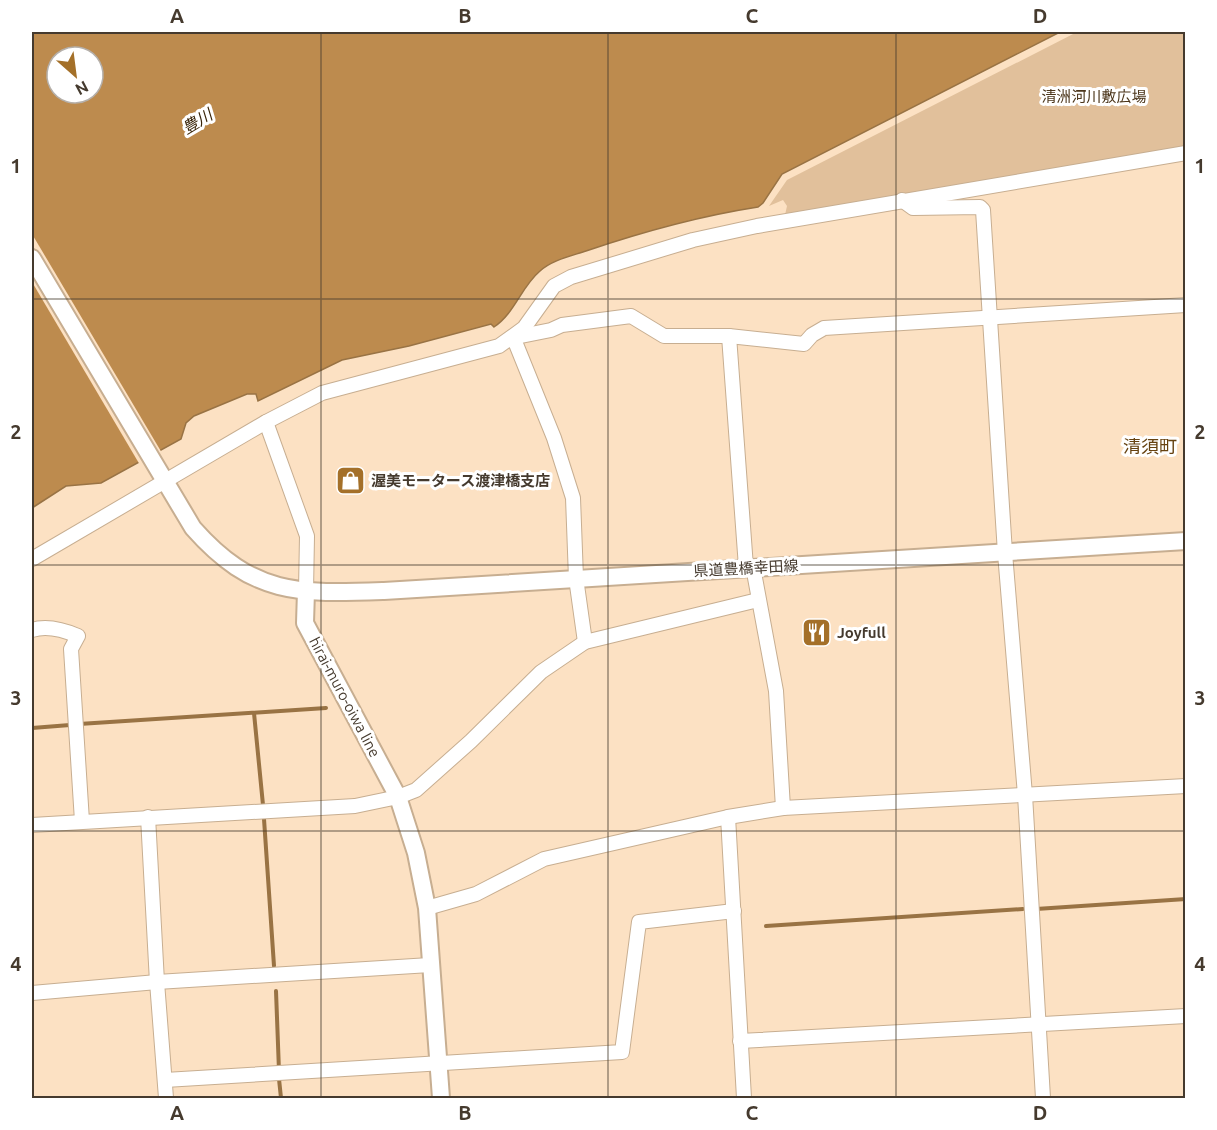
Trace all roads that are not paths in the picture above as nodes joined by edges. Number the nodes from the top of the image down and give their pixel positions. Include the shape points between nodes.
1 (1185, 153) edge
2 (902, 200) junction
3 (32, 258) edge
4 (1185, 305) edge
5 (991, 319) junction
6 (729, 336) junction
7 (511, 338) junction
8 (266, 422) junction
9 (163, 480) junction
10 (1185, 541) edge
11 (1005, 553) junction
12 (32, 559) edge
13 (749, 567) junction
14 (576, 578) junction
15 (306, 591) junction
16 (758, 600) junction
17 (32, 630) edge
18 (585, 642) junction
19 (1185, 786) edge
20 (1025, 795) junction
21 (398, 797) junction
22 (783, 808) junction
23 (148, 817) junction
24 (728, 817) junction
25 (82, 821) junction
26 (32, 825) edge
27 (427, 908) junction
28 (734, 911) junction
29 (430, 965) junction
30 (157, 982) junction
31 (32, 993) edge
32 (1185, 1016) edge
33 (1039, 1024) junction
34 (740, 1041) junction
35 (439, 1065) junction
36 (165, 1080) junction
37 (166, 1098) edge
38 (441, 1098) edge
39 (744, 1098) edge
40 (1043, 1098) edge

1 - 2 street
2 - 5 street via 913,208 984,210
2 - 7 street via 704,238 585,272 554,286 524,328
3 - 9 main road
4 - 5 street
5 - 6 street via 824,328 804,344
5 - 11 street
6 - 7 street via 664,336 632,316 562,325
6 - 13 street
7 - 8 street via 499,346 322,393
7 - 14 street via 554,438 573,498
8 - 9 street
8 - 15 street via 307,536
9 - 12 street
9 - 15 main road via 193,528 225,560 260,581
10 - 11 main road, 県道豊橋幸田線
11 - 13 main road, 県道豊橋幸田線
11 - 20 street
13 - 14 main road, 県道豊橋幸田線
13 - 16 street
14 - 15 main road, 県道豊橋幸田線 via 384,591
14 - 18 street
15 - 21 main road, hirai-muro-oiwa line via 305,623
16 - 18 street
16 - 22 street via 776,691
17 - 25 street via 62,630 78,636 71,649
18 - 21 street via 541,672 416,790
19 - 20 street
20 - 22 street
20 - 33 street
21 - 23 street via 355,806
21 - 27 main road, hirai-muro-oiwa line via 416,853
22 - 24 street
23 - 25 street
23 - 30 street
24 - 27 street via 544,859 476,894
24 - 28 street
25 - 26 street
27 - 29 main road, hirai-muro-oiwa line
28 - 34 street
28 - 35 street via 639,922 622,1052
29 - 30 street
29 - 35 main road, hirai-muro-oiwa line
30 - 31 street
30 - 36 street
32 - 33 street
33 - 34 street
33 - 40 street
34 - 39 street
35 - 36 street
35 - 38 main road, hirai-muro-oiwa line
36 - 37 street

